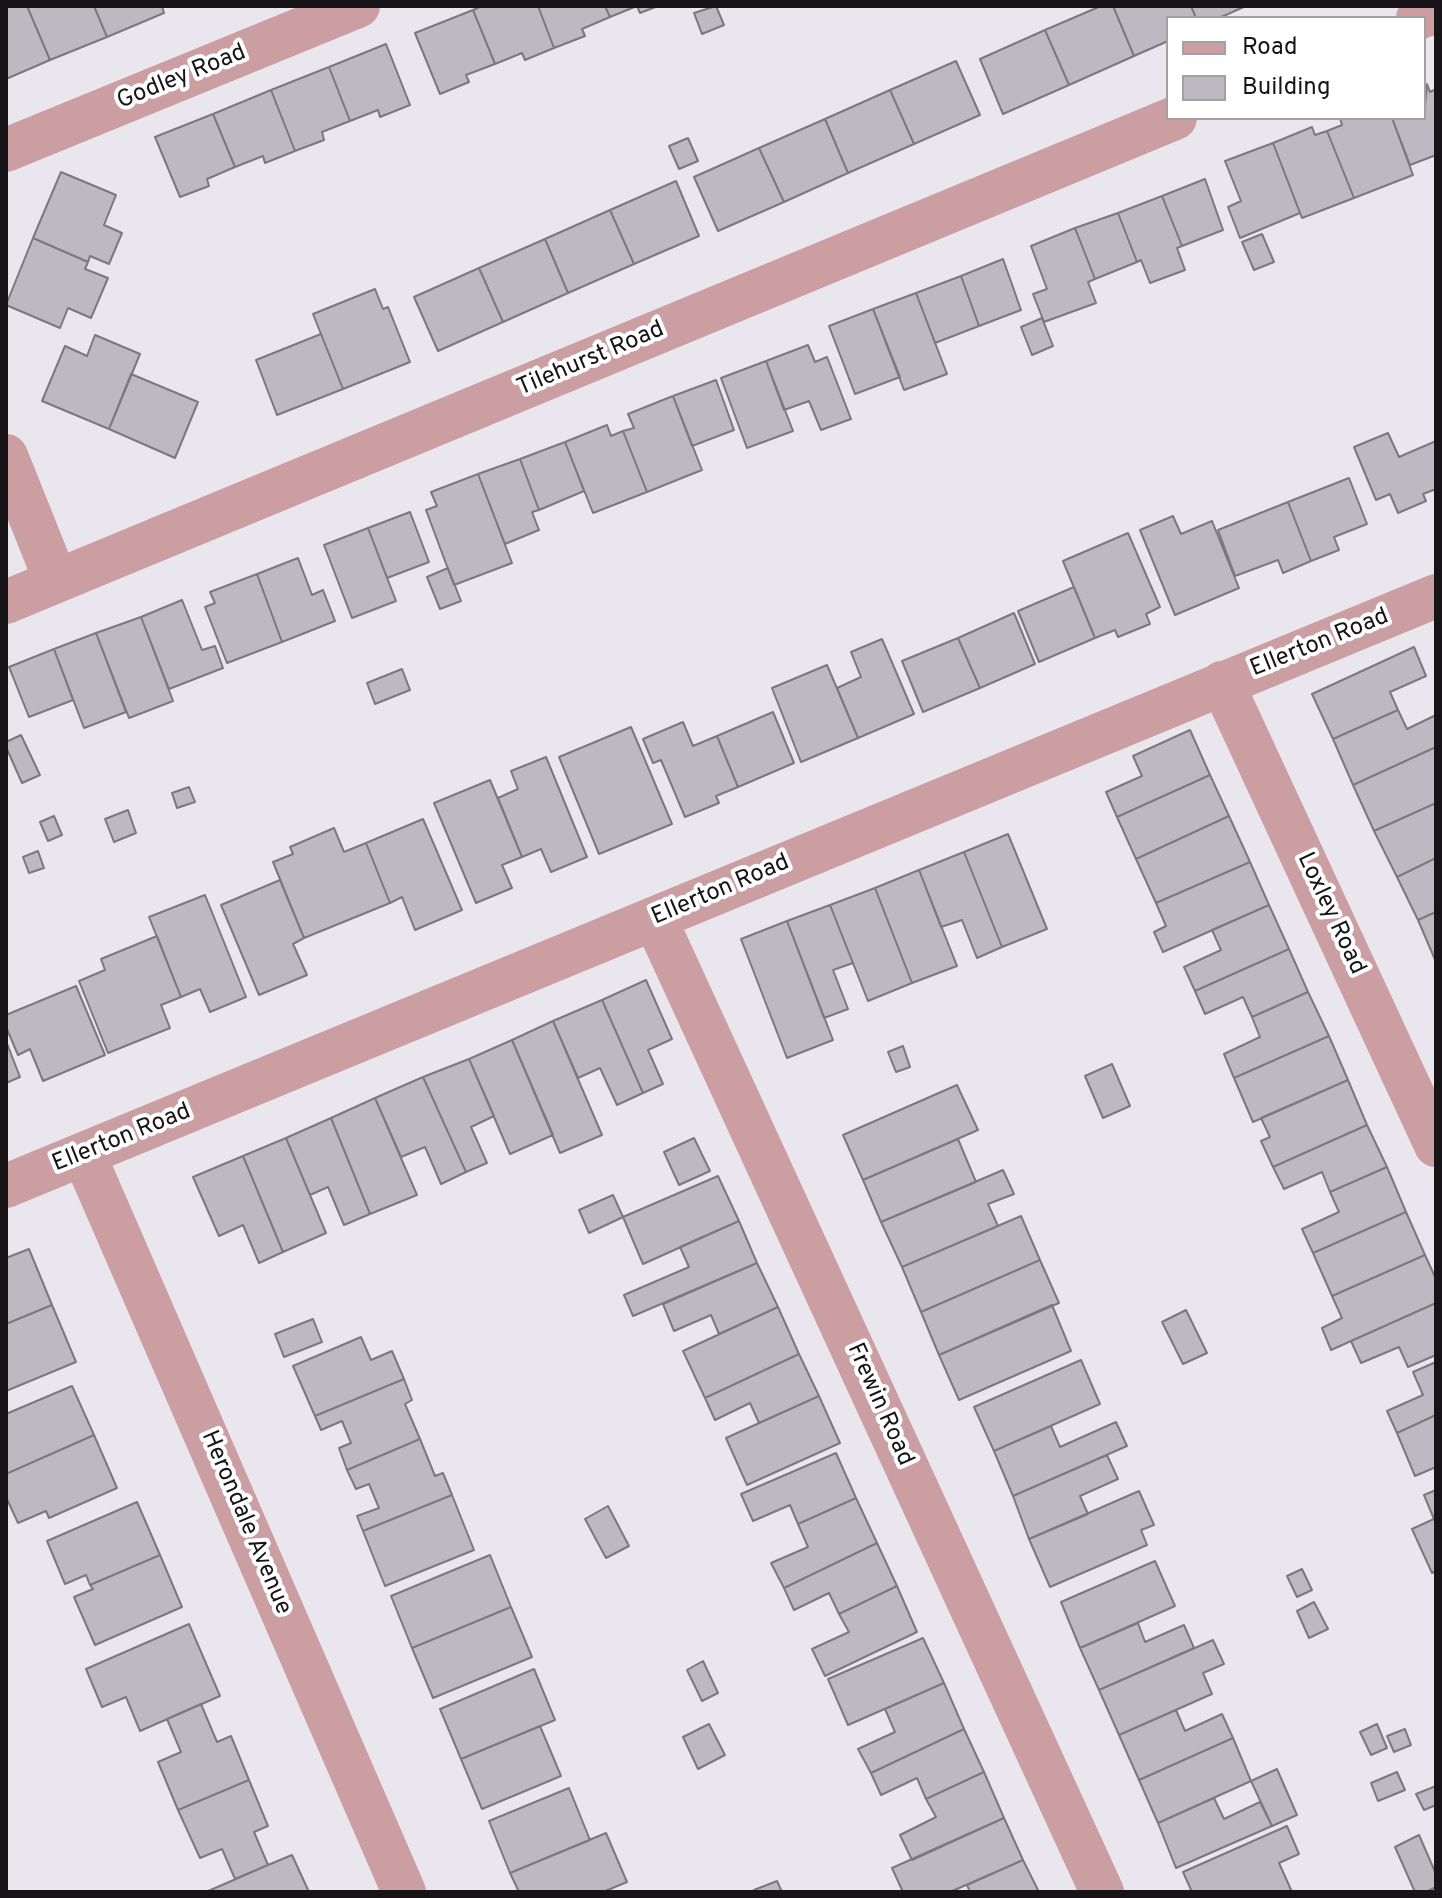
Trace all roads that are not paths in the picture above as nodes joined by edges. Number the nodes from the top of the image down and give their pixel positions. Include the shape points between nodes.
1 (358, 6) edge
2 (1170, 120) edge
3 (6, 150) edge
4 (6, 456) edge
5 (56, 581) junction
6 (1436, 596) edge
7 (6, 602) edge
8 (1222, 683) junction
9 (655, 919) junction
10 (1436, 1145) edge
11 (84, 1155) junction
12 (6, 1186) edge
13 (404, 1892) edge
14 (1102, 1892) edge

1 - 3 street, Godley Road
2 - 5 street, Tilehurst Road
4 - 5 street
5 - 7 street, Tilehurst Road
6 - 8 street, Ellerton Road
8 - 9 street, Ellerton Road
8 - 10 street, Loxley Road
9 - 11 street, Ellerton Road
9 - 14 street, Frewin Road
11 - 12 street, Ellerton Road
11 - 13 street, Herondale Avenue

